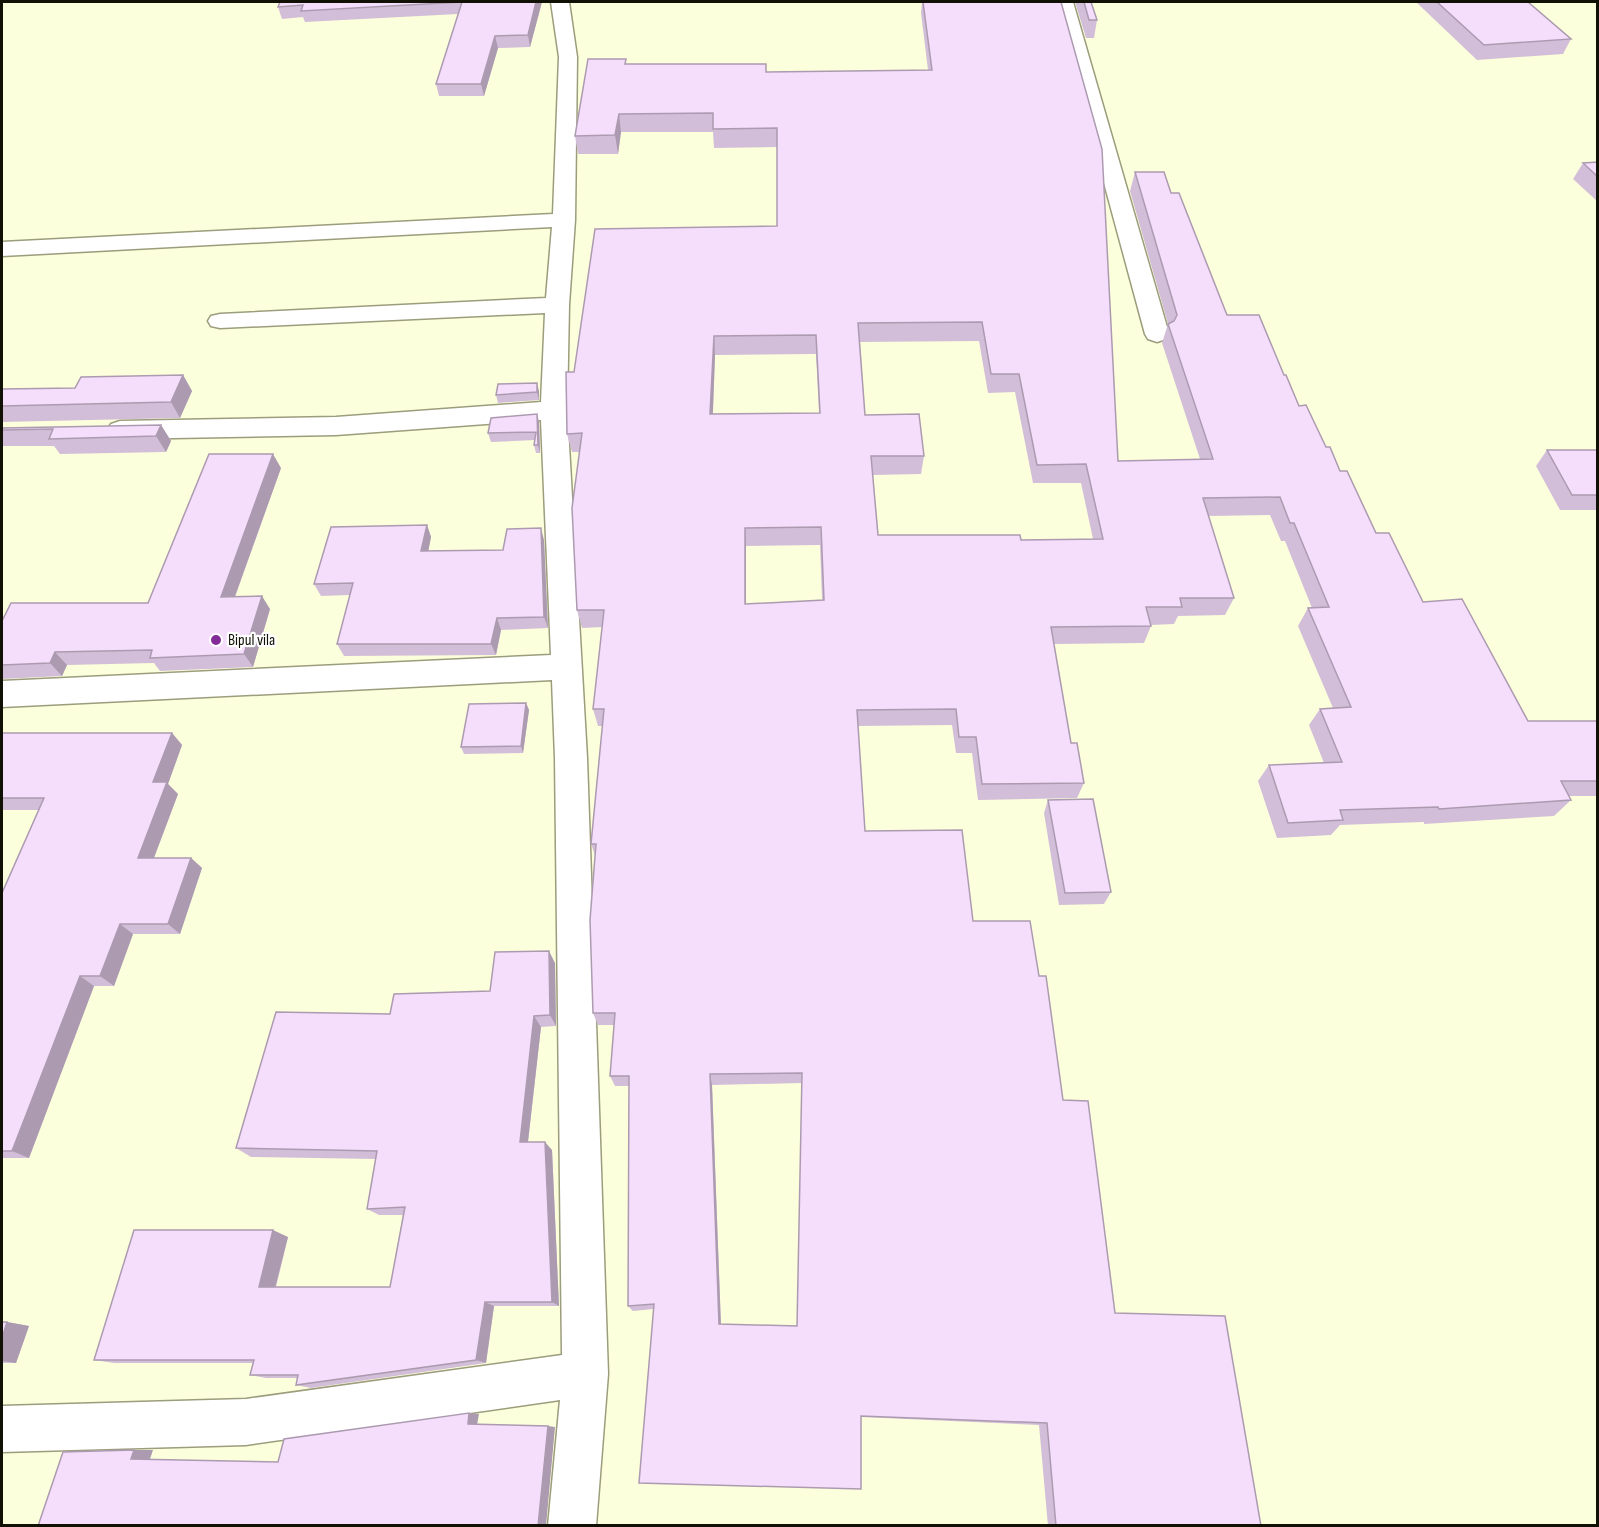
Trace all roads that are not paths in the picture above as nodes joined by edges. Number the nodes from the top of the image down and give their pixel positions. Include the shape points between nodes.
1 (561, 2) edge
2 (1064, 2) edge
3 (564, 220) junction
4 (2, 249) edge
5 (557, 305) junction
6 (220, 321) dead end
7 (1157, 334) dead end
8 (554, 410) junction
9 (97, 431) edge
10 (566, 667) junction
11 (2, 694) edge
12 (585, 1374) junction
13 (2, 1430) edge
14 (572, 1526) edge

1 - 3 street via 568,57
2 - 7 street
3 - 4 street
3 - 5 street
5 - 6 street
5 - 8 street
8 - 9 street via 336,426
8 - 10 street
10 - 11 street
10 - 12 street
12 - 13 street via 246,1422
12 - 14 street

